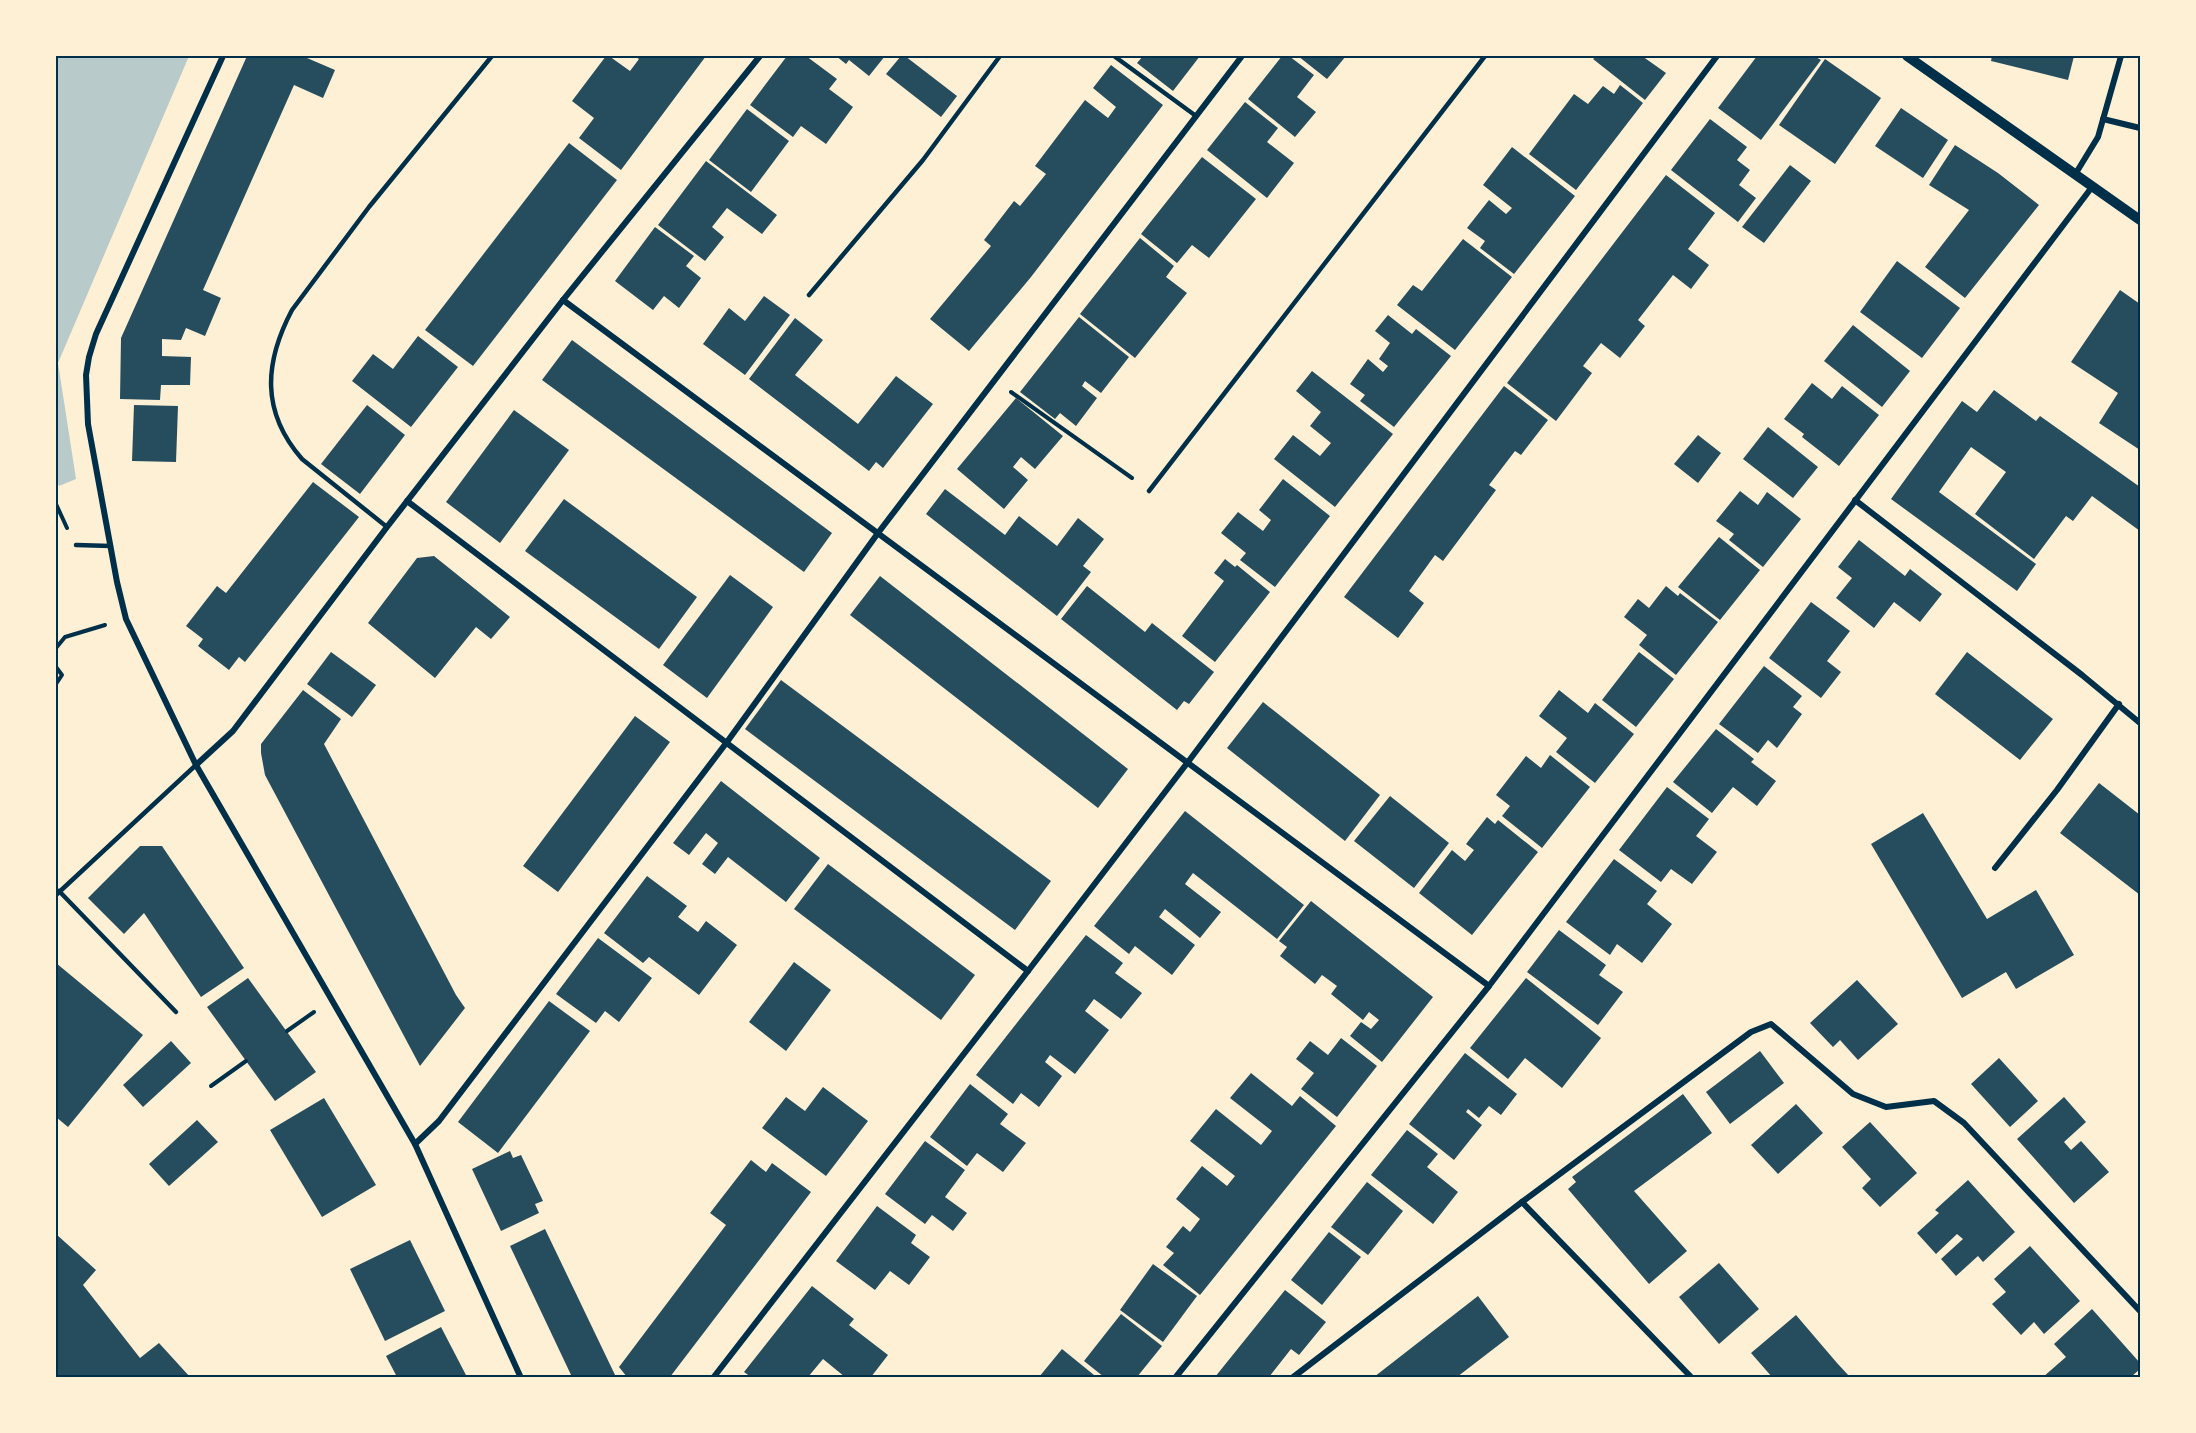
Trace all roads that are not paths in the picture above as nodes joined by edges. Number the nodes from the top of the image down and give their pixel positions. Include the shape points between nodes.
1 (222, 56) edge
2 (492, 56) edge
3 (760, 56) edge
4 (1000, 56) edge
5 (1114, 56) edge
6 (1242, 56) edge
7 (1485, 56) edge
8 (1718, 56) edge
9 (1907, 56) edge
10 (2121, 56) edge
11 (1196, 116) junction
12 (2103, 119) junction
13 (2140, 129) edge
14 (2076, 173) junction
15 (2092, 187) junction
16 (2140, 220) edge
17 (809, 295) dead end
18 (563, 300) junction
19 (1149, 491) road end
20 (1855, 500) junction
21 (407, 501) junction
22 (387, 527) junction
23 (878, 533) junction
24 (76, 545) dead end
25 (111, 546) junction
26 (2119, 704) junction
27 (2140, 723) edge
28 (727, 742) junction
29 (1188, 762) junction
30 (196, 765) junction
31 (1995, 868) dead end
32 (57, 893) edge
33 (1028, 971) junction
34 (1489, 986) junction
35 (176, 1012) dead end
36 (415, 1144) junction
37 (1521, 1202) junction
38 (2140, 1311) edge
39 (521, 1377) edge
40 (713, 1377) edge
41 (1174, 1377) edge
42 (1292, 1377) edge
43 (1692, 1377) edge

1 - 25 street via 89,357 88,424
2 - 22 lane via 369,207 292,310 275,348 271,399 291,446
3 - 18 street
4 - 17 lane via 923,160
5 - 11 lane
6 - 11 street
7 - 19 lane
8 - 29 street
9 - 14 street
10 - 12 street
11 - 23 street
12 - 13 street
12 - 14 street via 2098,137
14 - 15 street
15 - 16 street
15 - 20 street
18 - 21 street
18 - 23 street
20 - 26 street
20 - 34 street
21 - 22 street
21 - 28 street
22 - 30 street via 233,731
23 - 28 street
23 - 29 street
24 - 25 lane
25 - 30 street via 126,619
26 - 27 street
26 - 31 street
28 - 33 street
28 - 36 street via 439,1122
29 - 33 street
29 - 34 street
30 - 32 lane
30 - 36 street
32 - 35 lane
33 - 40 street
34 - 41 street
36 - 39 street
37 - 38 street via 1751,1032 1771,1024 1853,1094 1886,1107 1934,1101 1964,1123
37 - 42 street
37 - 43 street

